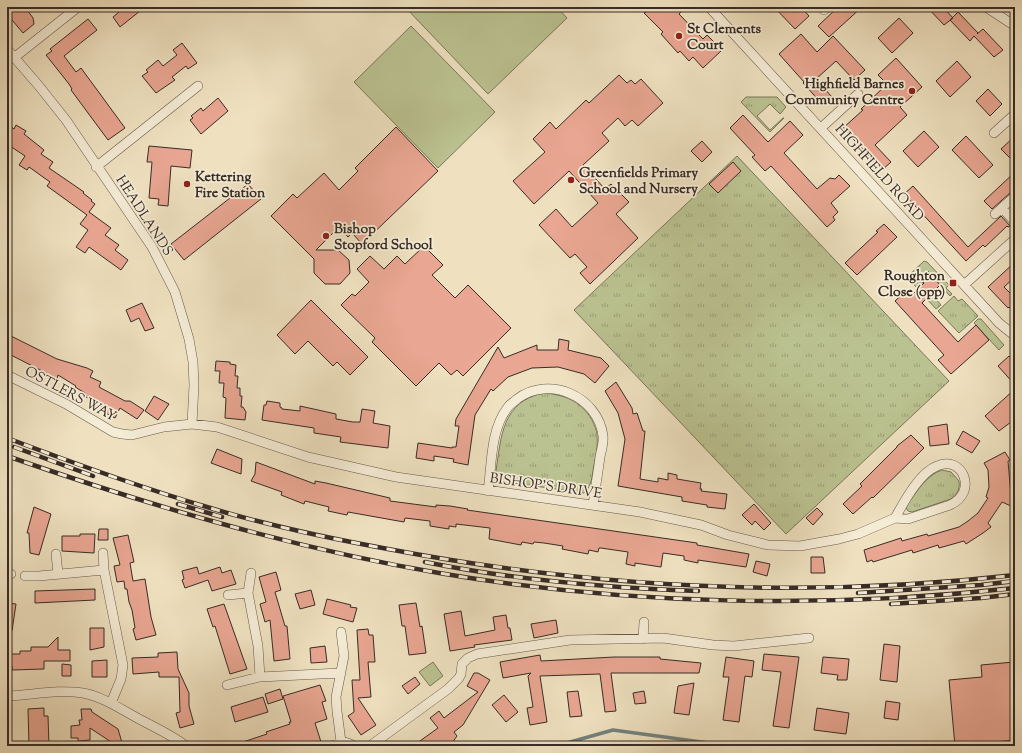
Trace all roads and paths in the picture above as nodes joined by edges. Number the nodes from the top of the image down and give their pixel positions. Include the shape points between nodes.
1 (78, 7) edge
2 (709, 7) edge
3 (986, 7) edge
4 (1015, 26) edge
5 (7, 49) edge
6 (15, 57) junction
7 (198, 86) dead end
8 (858, 94) dead end
9 (1015, 114) edge
10 (821, 128) junction
11 (994, 133) dead end
12 (96, 167) junction
13 (1015, 196) edge
14 (1002, 208) junction
15 (995, 214) dead end
16 (1015, 222) edge
17 (1015, 239) edge
18 (964, 285) junction
19 (1015, 336) edge
20 (7, 375) edge
21 (192, 424) junction
22 (488, 491) junction
23 (593, 505) junction
24 (895, 518) junction
25 (103, 553) dead end
26 (56, 554) dead end
27 (104, 570) junction
28 (251, 573) dead end
29 (58, 574) junction
30 (25, 576) dead end
31 (248, 593) junction
32 (228, 595) dead end
33 (644, 622) dead end
34 (341, 632) dead end
35 (810, 638) dead end
36 (643, 639) junction
37 (340, 673) junction
38 (260, 677) junction
39 (227, 685) dead end
40 (7, 696) edge
41 (111, 702) junction
42 (337, 744) edge
43 (186, 746) edge
44 (354, 746) edge
45 (370, 746) edge

1 - 6 street
2 - 10 street, HIGHFIELD ROAD
3 - 4 street
5 - 6 street, HEADLANDS
6 - 12 street, HEADLANDS via 66,120
7 - 12 street
8 - 10 street
9 - 11 street
10 - 18 street, HIGHFIELD ROAD
12 - 21 street, HEADLANDS via 152,247 175,292 193,362
13 - 14 street
14 - 15 street
14 - 16 street
17 - 18 street
18 - 19 street, HIGHFIELD ROAD via 999,323
20 - 21 street, OSTLERS WAY via 45,392 113,432 132,435 164,427
21 - 22 street, BISHOP'S DRIVE via 216,427 308,457 396,477
22 - 23 street, BISHOP'S DRIVE
22 - 23 street via 495,434 502,417 509,406 522,396 536,390 553,388 581,399 590,407 600,426 603,437
23 - 24 street, BISHOP'S DRIVE via 701,525 754,542 782,547 839,539
24 - 24 street, BISHOP'S DRIVE via 910,493 930,470 945,463 953,464 961,471 965,478 965,491 957,502 908,519
25 - 27 street
26 - 29 street
27 - 29 street
27 - 41 street via 123,665 121,679
28 - 31 street
29 - 30 street
31 - 32 street
31 - 38 street via 258,646
33 - 36 street
34 - 37 street via 344,656
35 - 36 street via 734,646 662,638
36 - 45 street via 570,640 477,654 462,664 460,678 448,689
37 - 38 street
37 - 42 street via 336,697
38 - 39 street
40 - 41 street via 65,692 82,693
41 - 43 street
42 - 44 street via 346,742

